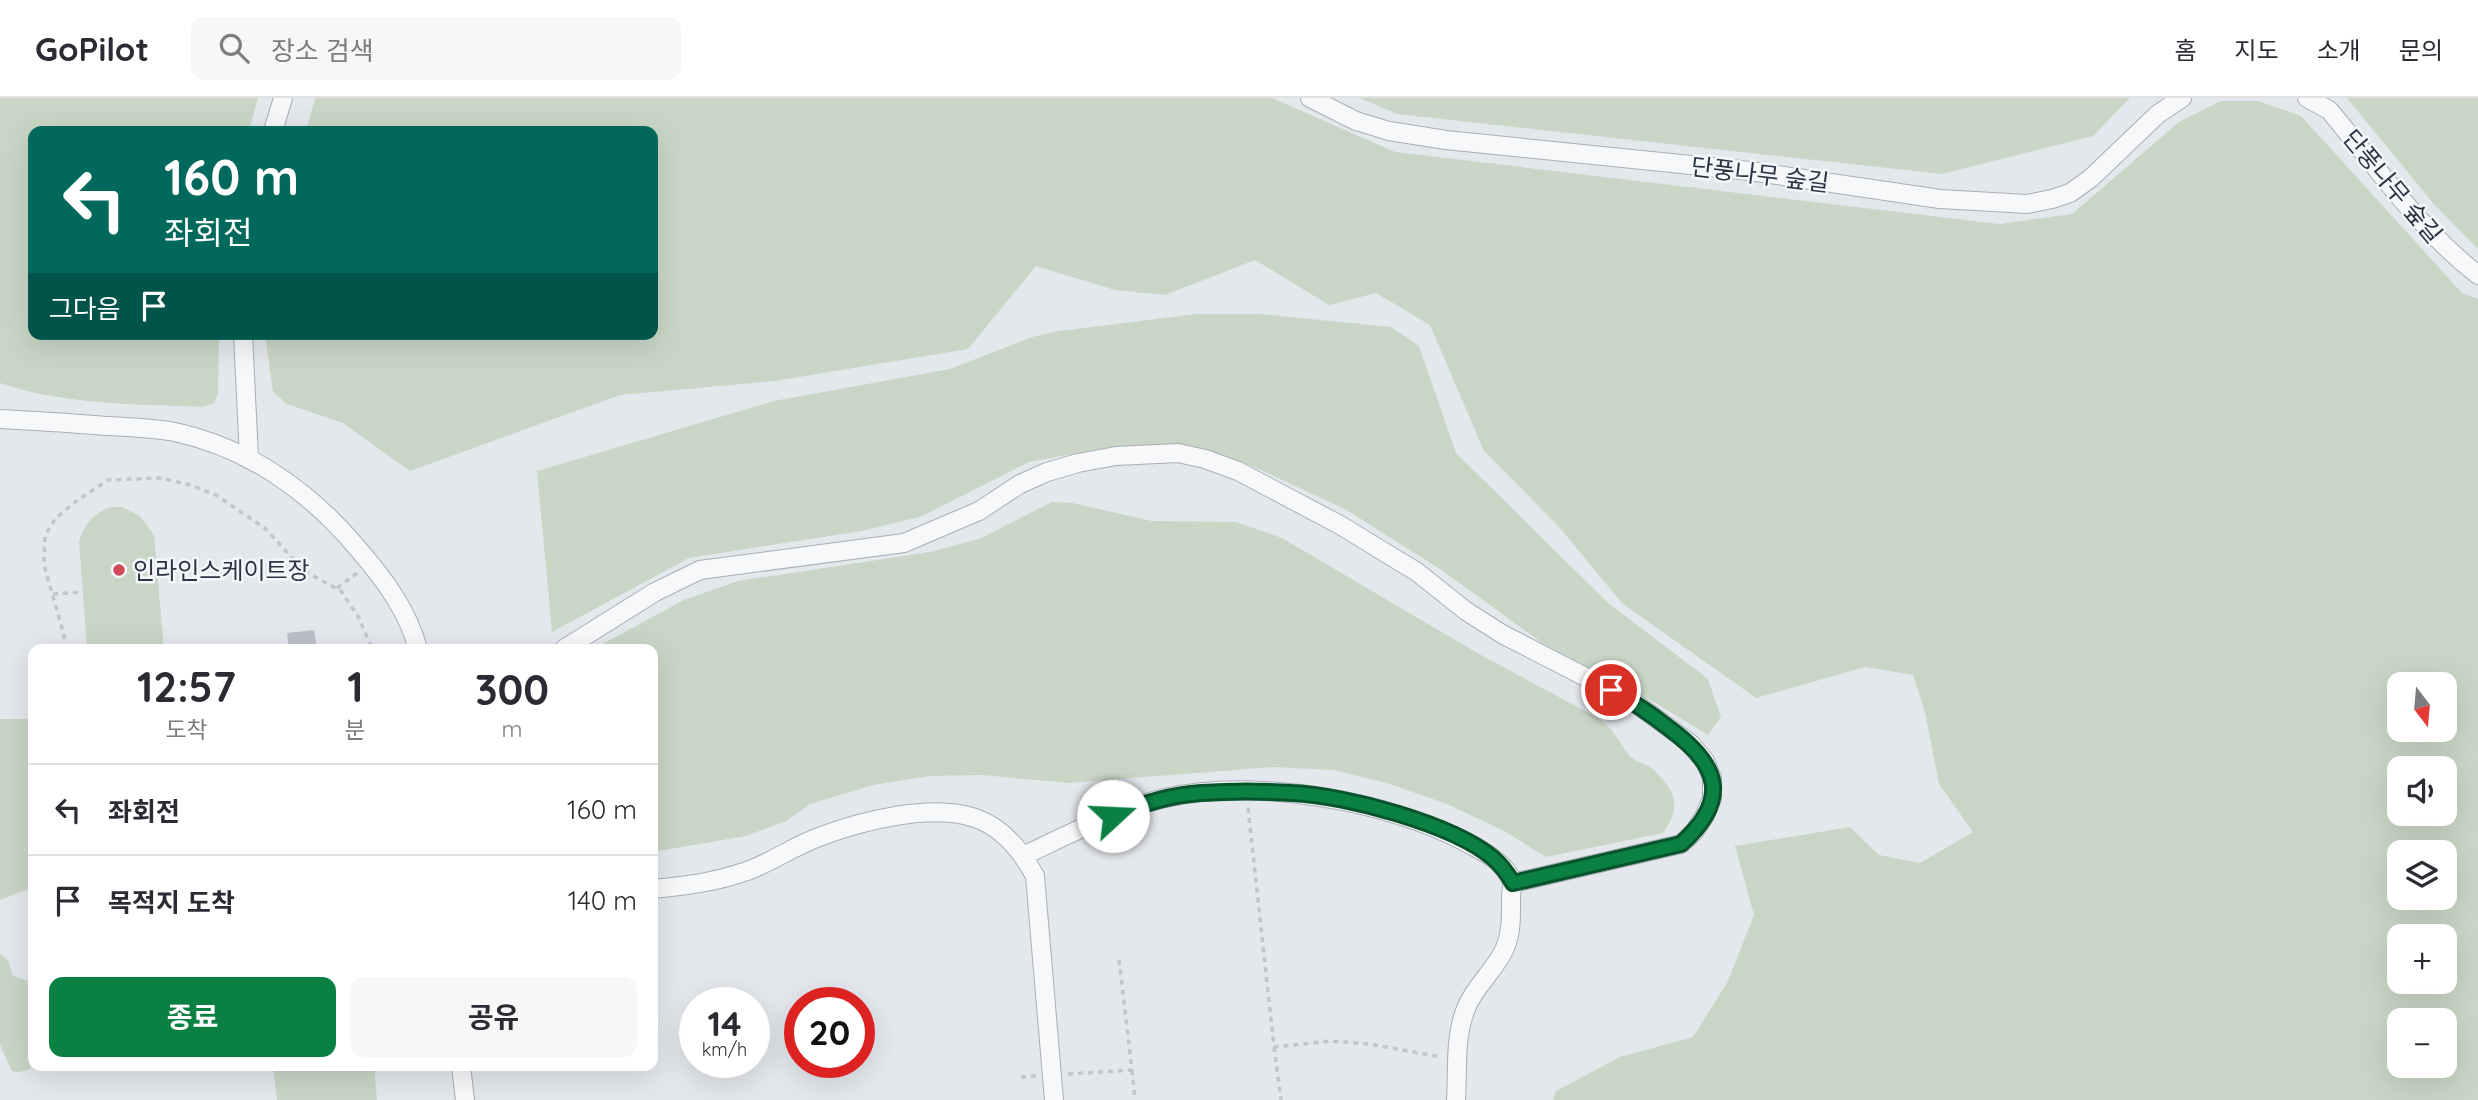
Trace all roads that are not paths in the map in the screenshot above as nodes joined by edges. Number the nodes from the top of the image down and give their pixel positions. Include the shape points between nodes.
1 (283, 98) edge
2 (1310, 98) edge
3 (2182, 98) edge
4 (2307, 98) edge
5 (275, 126) edge
6 (2478, 275) edge
7 (243, 340) edge
8 (0, 419) edge
9 (249, 458) junction
10 (416, 644) edge
11 (572, 644) edge
12 (1023, 856) junction
13 (1513, 883) junction
14 (658, 888) edge
15 (462, 1071) edge
16 (465, 1100) edge
17 (1054, 1100) edge
18 (1456, 1100) edge

1 - 5 lane
2 - 3 lane, 단풍나무 숲길 via 1356,121 1446,140 1750,171 1940,199 2027,204 2070,193
4 - 6 lane, 단풍나무 숲길 via 2329,110 2427,229
7 - 9 lane
8 - 9 lane via 171,431
9 - 10 lane via 295,486 346,535 400,606
11 - 13 lane via 700,570 904,543 979,511 1020,484 1078,463 1153,453 1205,459 1238,471 1340,525 1417,572 1502,634 1634,702 1705,761 1712,778 1712,798 1705,816 1681,844
12 - 13 lane via 1131,808 1165,798 1199,793 1294,793 1420,820 1492,856
12 - 14 lane via 983,822 933,813 848,827 748,871
12 - 17 lane via 1035,876
13 - 18 lane via 1513,914 1504,949 1467,1006 1457,1043
15 - 16 lane

